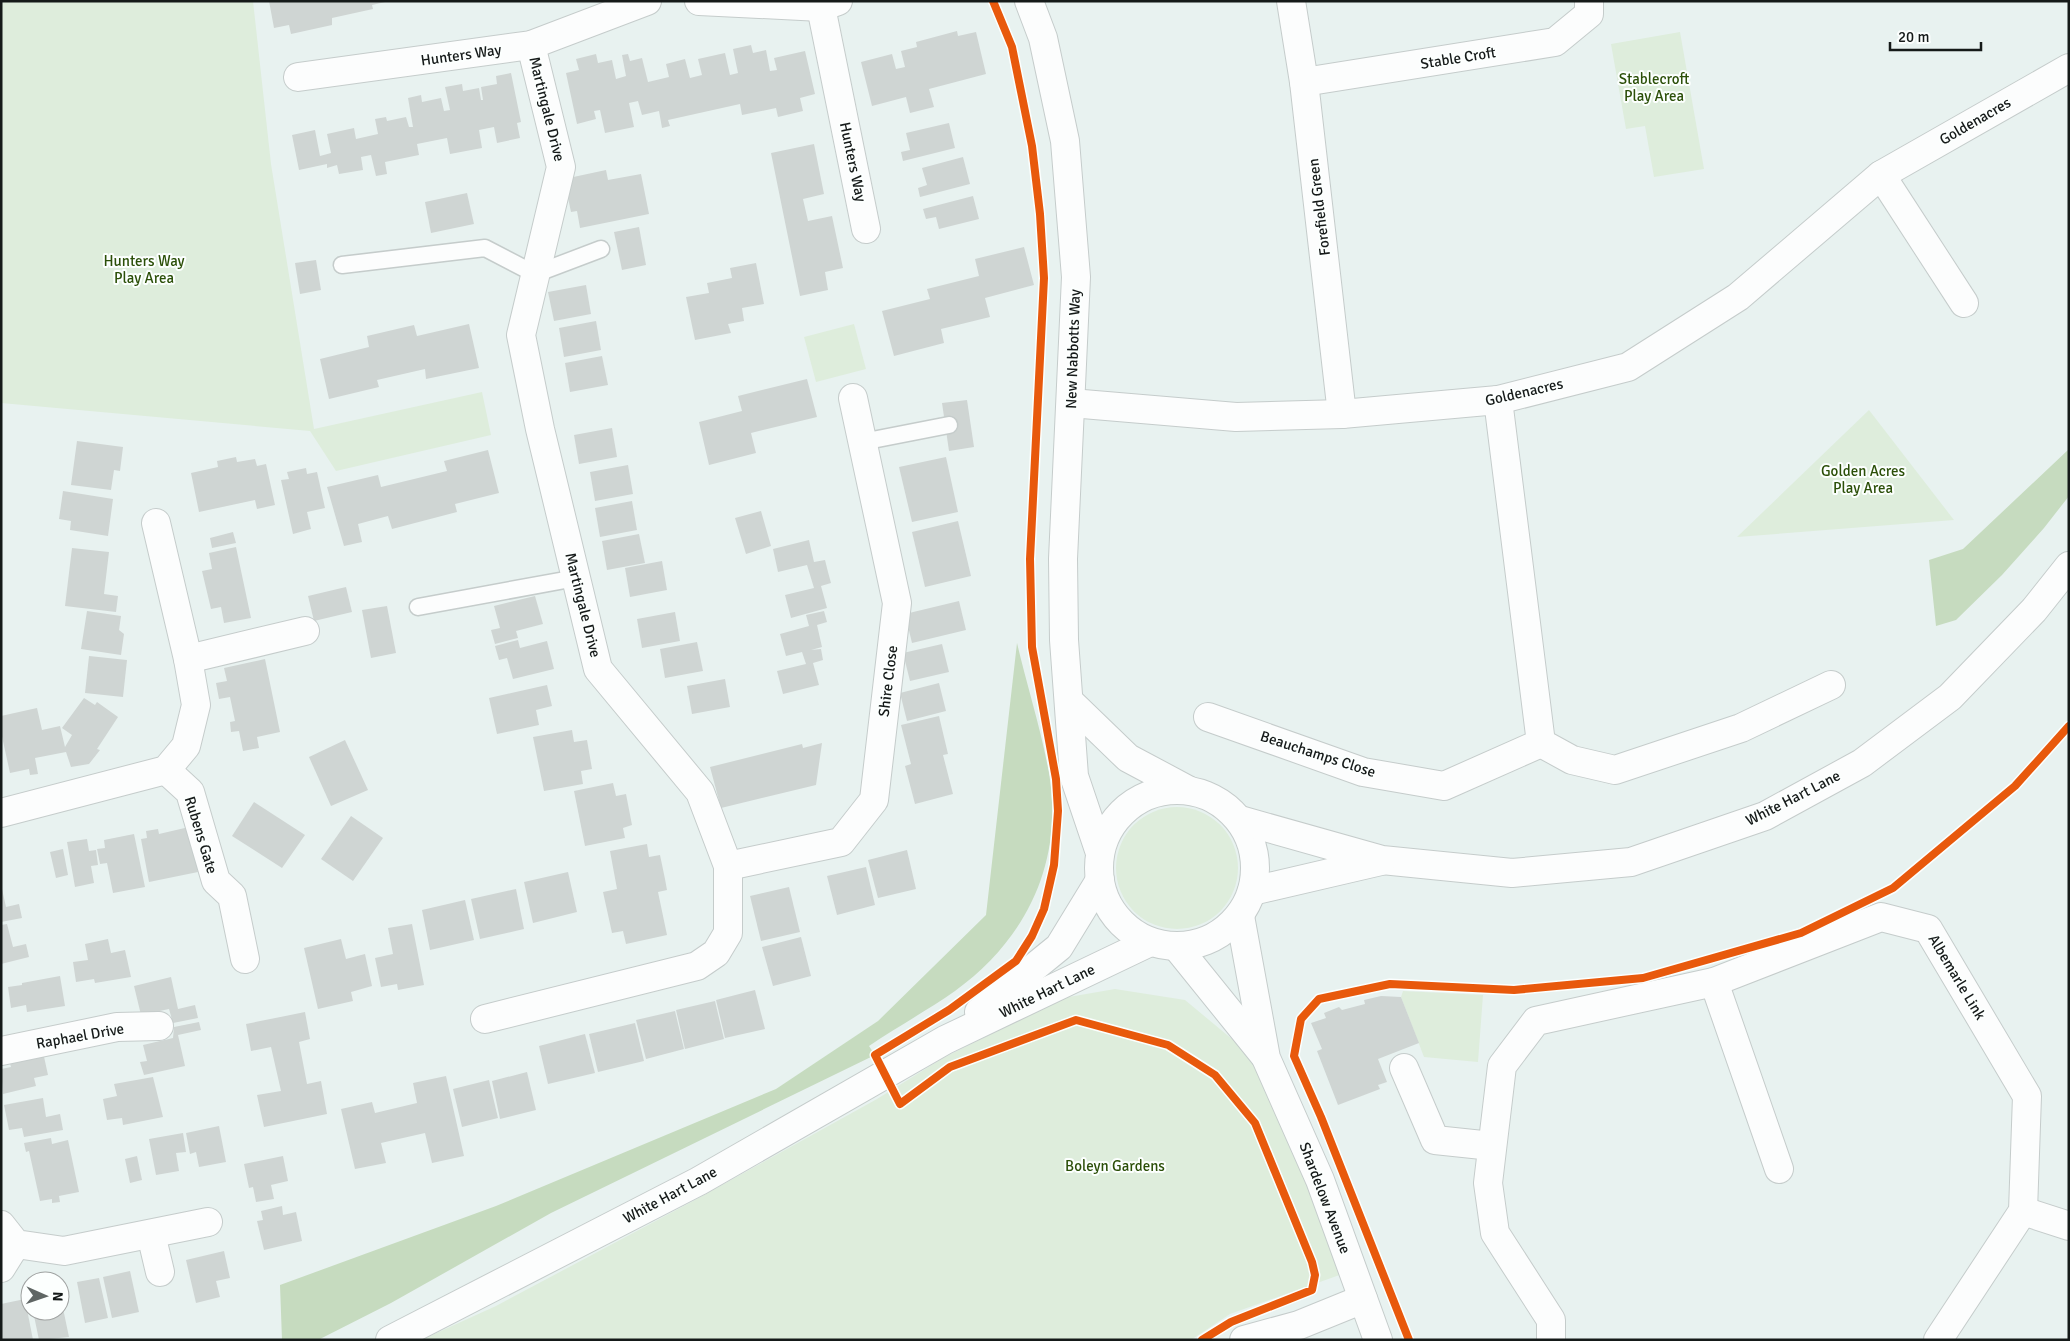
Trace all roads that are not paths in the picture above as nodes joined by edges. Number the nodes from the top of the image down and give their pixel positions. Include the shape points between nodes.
1 (647, 1) edge
2 (699, 1) edge
3 (1029, 1) edge
4 (1291, 1) edge
5 (1589, 1) edge
6 (830, 4) edge
7 (531, 45) junction
8 (2069, 68) edge
9 (298, 77) dead end
10 (1304, 82) junction
11 (1881, 175) junction
12 (866, 229) dead end
13 (601, 249) dead end
14 (342, 265) dead end
15 (535, 274) junction
16 (1964, 304) dead end
17 (853, 398) dead end
18 (1498, 400) junction
19 (1071, 403) junction
20 (1342, 414) junction
21 (949, 425) dead end
22 (862, 442) junction
23 (156, 523) dead end
24 (2069, 566) edge
25 (576, 578) junction
26 (418, 607) dead end
27 (305, 630) dead end
28 (188, 659) junction
29 (1831, 685) dead end
30 (1068, 702) junction
31 (1208, 717) dead end
32 (1541, 743) junction
33 (166, 770) junction
34 (1188, 790) junction
35 (1, 813) edge
36 (1240, 820) junction
37 (1100, 852) junction
38 (1382, 860) junction
39 (728, 866) junction
40 (1100, 880) junction
41 (1252, 891) junction
42 (1240, 916) junction
43 (1150, 942) junction
44 (1176, 946) junction
45 (246, 959) dead end
46 (1714, 982) junction
47 (485, 1019) dead end
48 (159, 1026) dead end
49 (945, 1040) junction
50 (1, 1051) edge
51 (1266, 1058) junction
52 (1404, 1068) dead end
53 (1492, 1146) junction
54 (1779, 1169) dead end
55 (2023, 1211) junction
56 (208, 1222) dead end
57 (2069, 1226) edge
58 (151, 1234) junction
59 (9, 1235) edge
60 (1, 1268) edge
61 (160, 1272) dead end
62 (1363, 1299) junction
63 (390, 1340) edge
64 (1244, 1340) edge
65 (1378, 1340) edge
66 (1551, 1340) edge
67 (1938, 1340) edge

1 - 7 street, Hunters Way
2 - 6 street, Hunters Way
3 - 19 street, New Nabbotts Way via 1043,38 1065,141 1076,277
4 - 10 street, Forefield Green
5 - 10 street, Stable Croft via 1589,14 1556,42
6 - 12 street, Hunters Way
7 - 9 street, Hunters Way
7 - 15 street, Martingale Drive via 561,167
8 - 11 street, Goldenacres
10 - 20 street, Forefield Green
11 - 16 street
11 - 18 street, Goldenacres via 1738,298 1628,367
13 - 15 lane
14 - 15 lane via 485,248
15 - 25 street, Martingale Drive via 521,335
17 - 22 street, Shire Close
18 - 20 street, Goldenacres
18 - 32 street
19 - 20 street, Goldenacres via 1236,417
19 - 30 street, New Nabbotts Way via 1063,559
21 - 22 lane
22 - 39 street, Shire Close via 897,603 874,800 841,842
23 - 28 street
24 - 38 street, White Hart Lane via 2034,610 1950,698 1862,763 1765,816 1631,862 1512,873
25 - 26 lane
25 - 39 street, Martingale Drive via 598,669 700,792
27 - 28 street
28 - 33 street via 196,705 186,746
29 - 32 street via 1741,728 1615,770 1572,760
30 - 34 street via 1128,758
30 - 37 street, New Nabbotts Way via 1074,776
31 - 32 street, Beauchamps Close via 1363,772 1444,786
33 - 35 street
33 - 45 street, Rubens Gate via 190,792 216,881 232,896
34 - 36 street via 1214,798
34 - 37 street via 1173,789 1146,795 1124,810 1110,828
36 - 38 street, White Hart Lane
36 - 41 street via 1252,844 1256,871
37 - 40 street
38 - 41 street, White Hart Lane
39 - 47 street, Martingale Drive via 728,934 716,953 697,966
40 - 43 street via 1109,907 1126,928
40 - 49 street, White Hart Lane via 1059,947
41 - 42 street
42 - 44 street via 1220,934 1203,942
42 - 51 street, Shardelow Avenue
43 - 44 street
43 - 49 street, White Hart Lane
44 - 51 street, Shardelow Avenue
46 - 53 street, Albemarle Link via 1536,1020 1502,1066
46 - 54 street
46 - 55 street, Albemarle Link via 1881,917 1928,929 2027,1096
48 - 50 street, Raphael Drive via 117,1027
49 - 63 street, White Hart Lane via 699,1181
51 - 62 street, Shardelow Avenue via 1320,1180
52 - 53 street via 1434,1140
53 - 66 street, Albemarle Link via 1488,1183 1494,1233 1551,1320
55 - 57 street
55 - 67 street
56 - 58 street
58 - 59 street via 64,1251
58 - 61 street
59 - 60 street
62 - 64 street via 1299,1324
62 - 65 street, Shardelow Avenue

